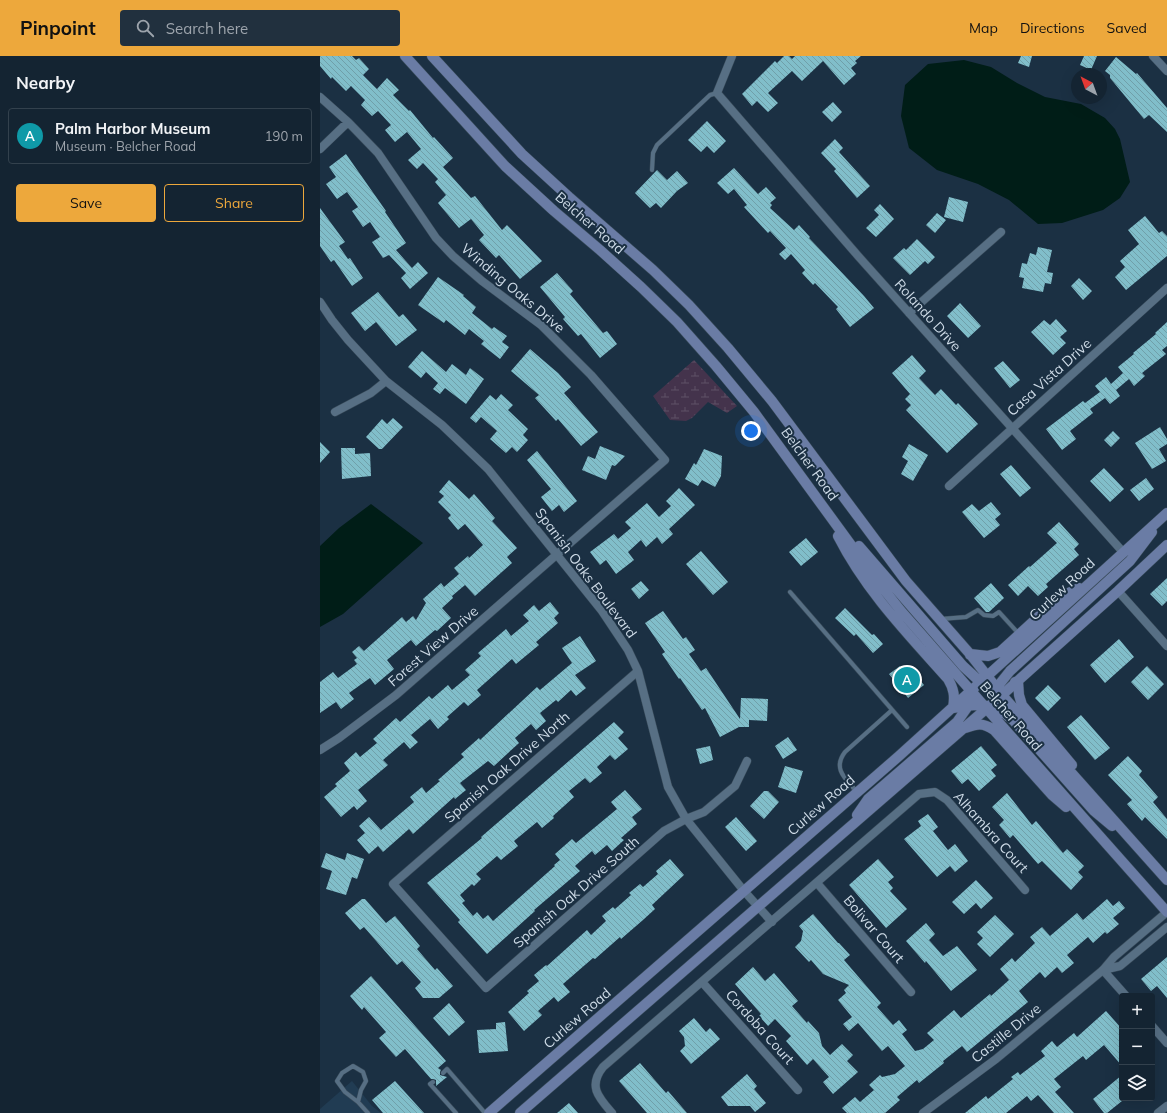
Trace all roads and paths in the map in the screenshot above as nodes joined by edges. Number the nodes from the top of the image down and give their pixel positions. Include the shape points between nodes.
1 (405, 56) edge
2 (432, 56) edge
3 (732, 56) edge
4 (1153, 56) edge
5 (1167, 71) edge
6 (717, 93) junction
7 (320, 97) edge
8 (348, 122) junction
9 (320, 149) edge
10 (652, 170) dead end
11 (1001, 232) dead end
12 (1167, 288) edge
13 (320, 302) edge
14 (909, 313) junction
15 (386, 381) junction
16 (335, 412) dead end
17 (1012, 427) junction
18 (949, 486) dead end
19 (825, 509) junction
20 (1167, 513) edge
21 (1167, 545) edge
22 (1123, 552) junction
23 (558, 555) junction
24 (1090, 582) junction
25 (1118, 591) junction
26 (790, 592) dead end
27 (940, 619) junction
28 (1020, 634) junction
29 (1167, 646) edge
30 (970, 654) junction
31 (638, 671) junction
32 (1018, 681) junction
33 (978, 685) junction
34 (993, 698) junction
35 (970, 705) junction
36 (953, 708) junction
37 (892, 710) junction
38 (907, 727) dead end
39 (963, 728) junction
40 (320, 750) edge
41 (747, 761) dead end
42 (857, 793) junction
43 (686, 819) junction
44 (845, 831) junction
45 (1125, 833) junction
46 (1099, 836) junction
47 (1140, 849) junction
48 (1167, 880) edge
49 (817, 883) junction
50 (1025, 890) dead end
51 (744, 891) junction
52 (758, 906) junction
53 (1167, 912) edge
54 (772, 922) junction
55 (1167, 927) edge
56 (1103, 970) junction
57 (702, 982) junction
58 (486, 988) joint
59 (912, 992) dead end
60 (1123, 993) edge
61 (1155, 1029) edge
62 (1167, 1043) edge
63 (443, 1073) dead end
64 (433, 1082) dead end
65 (798, 1090) dead end
66 (358, 1102) junction
67 (1167, 1106) edge
68 (368, 1113) edge
69 (456, 1113) edge
70 (485, 1113) edge
71 (489, 1113) edge
72 (520, 1113) edge
73 (612, 1113) edge
74 (923, 1113) edge
75 (1158, 1113) edge

1 - 19 main road, Belcher Road via 505,166 677,322 754,412
2 - 27 main road, Belcher Road via 522,154 653,270 728,348 772,401 906,581
3 - 6 street
4 - 5 street
6 - 10 lane via 710,95 657,145 653,153
6 - 14 street, Rolando Drive
7 - 8 street, Winding Oaks Drive
8 - 9 street
8 - 23 street, Winding Oaks Drive via 378,153 436,238 482,281 541,325 591,375 665,460
11 - 14 street
12 - 17 street, Casa Vista Drive
13 - 15 street, Spanish Oaks Boulevard via 348,340
14 - 17 street, Rolando Drive
15 - 16 street via 371,393
15 - 23 street, Spanish Oaks Boulevard via 442,425 488,469
17 - 18 street, Casa Vista Drive
17 - 22 street, Rolando Drive
19 - 33 main road via 886,576
19 - 33 main road, Belcher Road via 878,582
19 - 36 main road via 848,555 870,588 948,679 955,696
20 - 22 main road, Curlew Road
20 - 34 main road via 1130,561 1003,678
21 - 25 main road
22 - 24 main road, Curlew Road
23 - 31 street, Spanish Oaks Boulevard via 602,612 628,650
23 - 40 street, Forest View Drive via 396,695
24 - 28 main road via 1060,597
24 - 33 main road, Curlew Road
25 - 29 street
25 - 32 main road
26 - 37 lane
27 - 28 lane via 966,617 978,610 993,616 999,612
27 - 30 main road, Belcher Road
28 - 30 main road via 994,655
30 - 33 main road, Belcher Road
31 - 43 street, Spanish Oaks Boulevard via 668,786
31 - 58 street, Spanish Oak Drive North via 393,884
32 - 34 main road
32 - 45 main road via 1022,705 1060,749
33 - 34 main road, Belcher Road
33 - 34 main road, Belcher Road
33 - 35 main road
33 - 36 main road, Curlew Road
34 - 35 main road
34 - 39 main road
34 - 45 main road, Belcher Road
34 - 46 main road, Belcher Road via 1000,724
34 - 47 main road via 1094,811
35 - 36 main road
35 - 44 main road via 957,722 868,799
36 - 42 main road, Curlew Road
37 - 38 lane
37 - 42 lane via 840,758 841,773
39 - 44 main road
39 - 46 main road via 986,724 994,730 1052,795
41 - 43 street, Spanish Oak Drive South via 735,786 704,812
42 - 51 main road, Curlew Road
43 - 51 street, Spanish Oaks Boulevard
43 - 58 street, Spanish Oak Drive South via 664,831
44 - 52 main road
45 - 47 main road, Belcher Road
46 - 53 main road, Belcher Road
47 - 48 main road, Belcher Road
49 - 50 street, Alhambra Court via 919,794 935,792 947,800
49 - 54 street
49 - 59 street, Bolivar Court
51 - 52 street, Spanish Oaks Boulevard
51 - 71 main road, Curlew Road
52 - 54 street, Spanish Oaks Boulevard
52 - 72 main road
53 - 56 street, Castille Drive via 1114,957
54 - 57 street
55 - 56 street, Castille Drive via 1120,966
56 - 60 street
56 - 74 street, Castille Drive via 996,1059
57 - 65 street, Cordoba Court
57 - 73 street via 603,1066 597,1074 596,1092
61 - 62 street
63 - 70 lane via 447,1069
64 - 69 lane via 430,1084
66 - 66 lane via 366,1081 363,1072 353,1066 342,1073 337,1081 344,1092
66 - 68 lane
67 - 75 street

